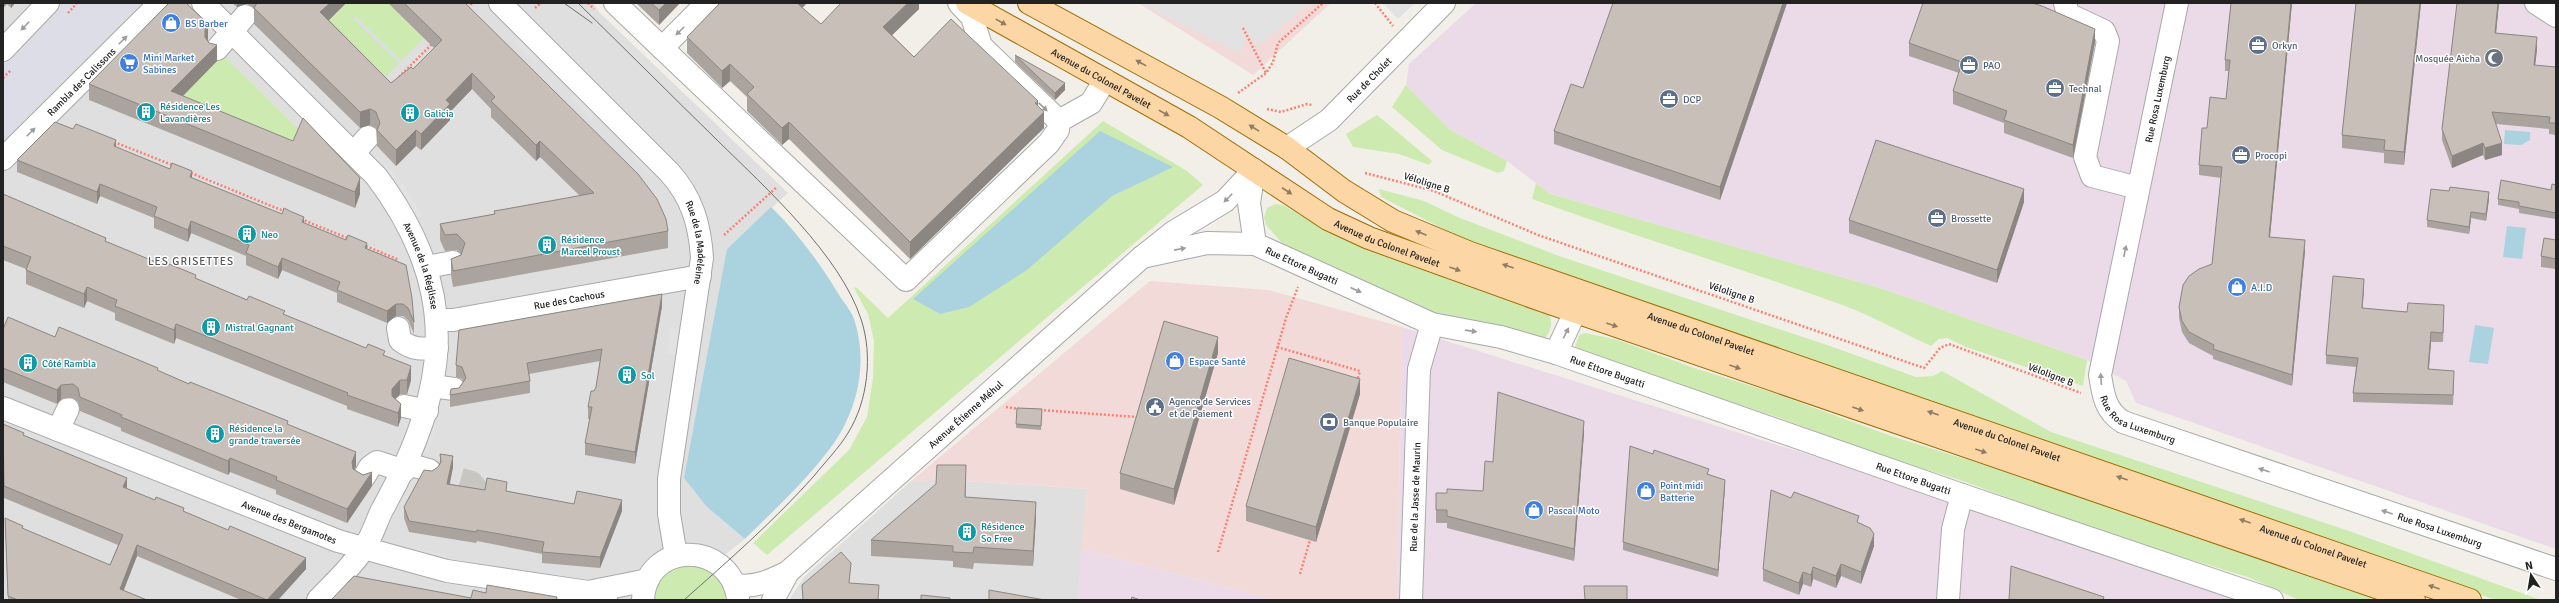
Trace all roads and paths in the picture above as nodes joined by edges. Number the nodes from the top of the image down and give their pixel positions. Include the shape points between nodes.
1 (48, 3) edge
2 (160, 3) edge
3 (203, 3) edge
4 (472, 3) edge
5 (500, 3) edge
6 (588, 3) edge
7 (707, 3) edge
8 (959, 3) edge
9 (967, 3) edge
10 (1029, 3) edge
11 (1323, 3) edge
12 (1375, 3) edge
13 (1444, 3) edge
14 (2065, 3) edge
15 (2177, 3) edge
16 (2536, 3) edge
17 (607, 8) edge
18 (467, 9) edge
19 (2556, 16) edge
20 (239, 24) junction
21 (1243, 28) dead end
22 (1407, 42) junction
23 (434, 43) edge
24 (662, 48) junction
25 (217, 49) dead end
26 (3, 50) edge
27 (1266, 73) junction
28 (1105, 80) junction
29 (394, 81) edge
30 (1238, 93) dead end
31 (1059, 121) junction
32 (109, 140) edge
33 (1287, 148) junction
34 (3, 159) edge
35 (180, 168) edge
36 (1254, 170) junction
37 (187, 171) edge
38 (1365, 173) dead end
39 (771, 182) dead end
40 (2138, 188) junction
41 (289, 214) edge
42 (296, 217) edge
43 (724, 235) dead end
44 (355, 241) edge
45 (362, 244) edge
46 (1255, 244) junction
47 (1142, 256) junction
48 (399, 260) edge
49 (453, 262) edge
50 (427, 267) junction
51 (1308, 269) junction
52 (700, 276) junction
53 (1545, 279) junction
54 (1575, 312) junction
55 (438, 320) junction
56 (1432, 324) junction
57 (398, 328) dead end
58 (1277, 347) junction
59 (437, 348) junction
60 (1556, 353) junction
61 (1355, 385) edge
62 (432, 386) junction
63 (454, 389) edge
64 (988, 394) junction
65 (2084, 394) dead end
66 (404, 406) dead end
67 (3, 408) edge
68 (68, 409) dead end
69 (1020, 409) edge
70 (1035, 410) edge
71 (427, 411) junction
72 (1137, 417) edge
73 (58, 430) junction
74 (406, 467) junction
75 (429, 470) tunnel mouth
76 (364, 477) edge
77 (1962, 495) junction
78 (1310, 540) edge
79 (364, 548) junction
80 (1218, 552) dead end
81 (676, 556) junction
82 (2556, 569) edge
83 (788, 572) junction
84 (1300, 574) dead end
85 (645, 590) edge
86 (736, 592) edge
87 (605, 595) edge
88 (318, 600) edge
89 (773, 600) edge
90 (1411, 600) edge
91 (1948, 600) edge
92 (2272, 600) edge
93 (2414, 600) edge
94 (2470, 600) edge

1 -> 26 street
34 -> 2 street, Rambla des Calissons
3 - 20 street, Avenue de la Réglisse
4 - 18 path
5 - 52 street, Rue de la Madeleine via 675,178 694,211 700,233
6 - 17 path
7 -> 24 street
8 -> 31 street via 972,17 981,46
9 -> 28 main road, Avenue du Colonel Pavelet
33 -> 10 main road, Avenue du Colonel Pavelet via 1220,107
11 - 27 path via 1278,43 1273,62
12 - 22 path
13 - 22 street, Rue de Cholet
14 - 40 street via 2068,14 2104,31 2108,41 2085,157 2089,170 2092,176
15 - 40 street, Rue Rosa Luxemburg
16 - 19 street
17 - 24 street
20 - 25 street
20 - 50 street, Avenue de la Réglisse via 361,145 397,204 419,245
21 - 27 path
22 - 33 street, Rue de Cholet via 1330,120
23 - 29 path
24 - 31 street via 906,280 1049,144 1058,130
27 - 30 path
28 - 31 street via 1091,103
28 -> 36 main road, Avenue du Colonel Pavelet via 1189,127
32 - 35 path
33 - 36 main road
53 -> 33 main road, Avenue du Colonel Pavelet via 1470,253 1393,221 1331,183
36 - 46 street, Rue Ettore Bugatti via 1249,203
36 -> 47 street, Avenue Étienne Méhul via 1225,201 1172,232
36 -> 54 main road, Avenue du Colonel Pavelet via 1328,219 1369,238
37 - 41 path
38 - 65 path, Véloligne B via 1434,191 1538,235 1924,368 1940,348 1949,344
39 - 43 path via 777,187
82 -> 40 street, Rue Rosa Luxemburg via 2123,422 2113,416 2108,408 2100,375
42 - 44 path
45 - 48 path
47 -> 46 street via 1208,243
46 - 51 street, Rue Ettore Bugatti
47 - 64 street, Avenue Étienne Méhul
49 - 50 street
50 - 55 street, Avenue de la Réglisse
51 -> 56 street, Rue Ettore Bugatti
51 - 58 path via 1293,297
52 - 55 street, Rue des Cachous via 453,320
52 - 81 street, Rue de la Madeleine via 669,480 669,514
53 - 54 main road, Avenue du Colonel Pavelet
94 -> 53 main road, Avenue du Colonel Pavelet
60 -> 54 street, Rue Ettore Bugatti
54 -> 93 main road, Avenue du Colonel Pavelet
55 - 59 street, Avenue de la Réglisse
56 -> 60 street, Rue Ettore Bugatti via 1501,337
56 - 90 street, Rue de la Jasse de Maurin via 1419,369
57 - 59 street via 400,340 407,346 417,349
58 - 61 path via 1360,371
58 - 80 path
59 - 62 street, Avenue de la Réglisse
60 - 77 street, Rue Ettore Bugatti
62 - 63 street
62 - 71 street, Avenue de la Réglisse
64 - 69 path via 1001,405
64 - 83 street, Avenue Étienne Méhul
66 - 71 street
67 - 73 street, Avenue des Bergamotes
68 - 73 street
70 - 72 path
71 - 74 street, Avenue de la Réglisse
73 - 79 street, Avenue des Bergamotes via 338,541
74 - 75 street
74 - 76 street via 377,462 370,467
74 - 79 street, Avenue de la Réglisse
77 - 91 street via 1953,529
77 - 92 street, Rue Ettore Bugatti
78 - 84 path
79 - 87 street, Avenue des Bergamotes via 447,570
79 - 88 street, Avenue de la Réglisse
81 - 85 street, Avenue Étienne Méhul via 656,568
81 - 86 street, Avenue Étienne Méhul via 697,554 710,558 722,566
83 - 86 street, Avenue Étienne Méhul via 763,584 747,586
83 - 89 street, Avenue Étienne Méhul
85 - 87 street, Avenue des Bergamotes

